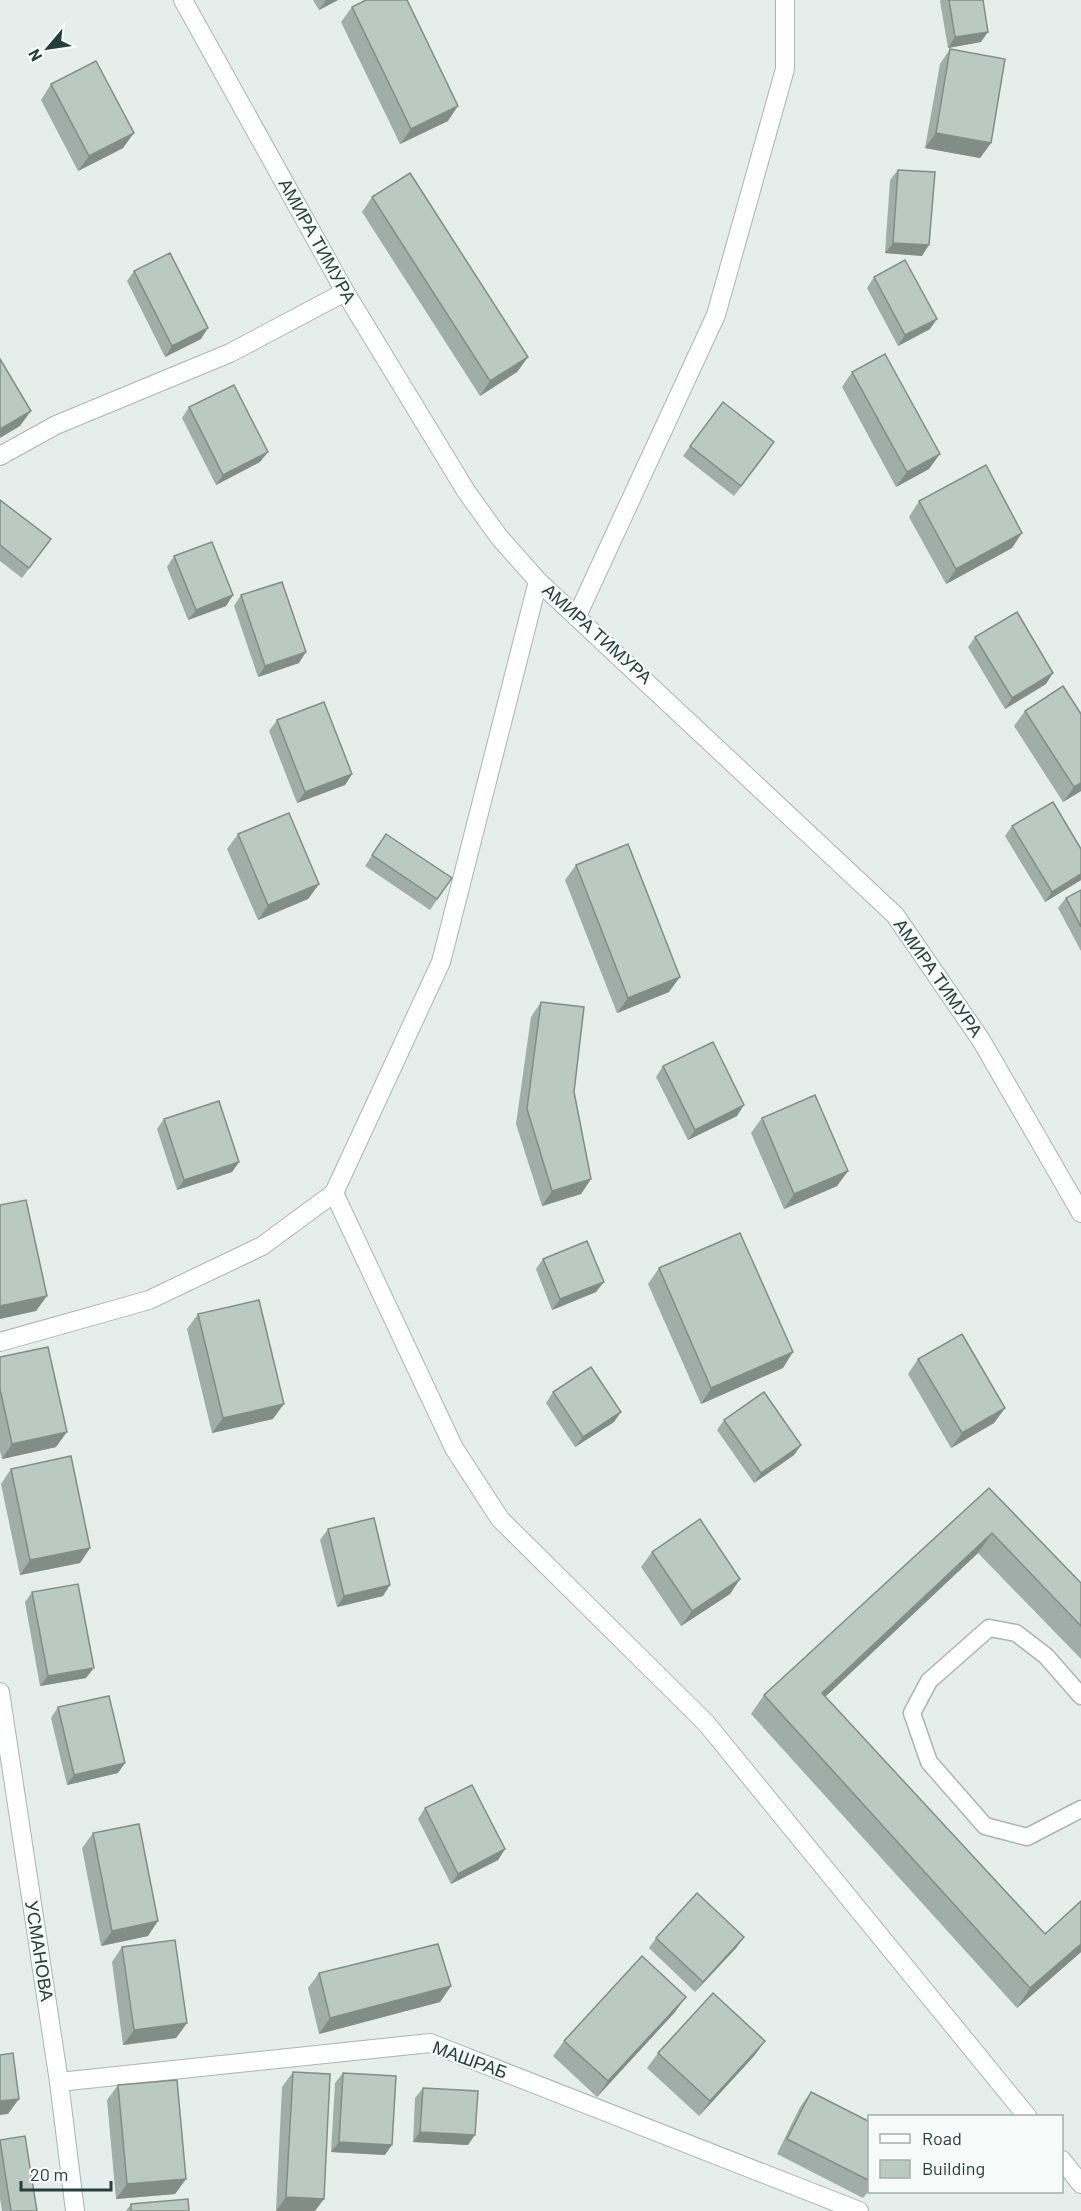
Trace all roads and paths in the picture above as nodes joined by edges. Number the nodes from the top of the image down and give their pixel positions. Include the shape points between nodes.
1 (183, 0) edge
2 (785, 0) edge
3 (345, 292) junction
4 (0, 456) edge
5 (538, 581) junction
6 (577, 616) junction
7 (334, 1193) junction
8 (1081, 1213) edge
9 (0, 1342) edge
10 (0, 1692) edge
11 (1081, 1696) edge
12 (1081, 1809) edge
13 (59, 2082) junction
14 (1026, 2115) edge
15 (1063, 2161) edge
16 (1081, 2184) edge
17 (75, 2211) edge
18 (859, 2211) edge

1 - 3 street, АМИРА ТИМУРА
2 - 6 street via 785,69 716,315
3 - 4 street via 230,353 56,425
3 - 5 street, АМИРА ТИМУРА via 466,491
5 - 6 street, АМИРА ТИМУРА
5 - 7 street via 441,962
6 - 8 street, АМИРА ТИМУРА via 895,915 981,1040
7 - 9 street via 262,1246 149,1300
7 - 14 street via 454,1448 500,1519 706,1723
10 - 13 street, УСМАНОВА
11 - 12 lane via 1046,1656 1016,1633 989,1628 929,1681 912,1713 929,1762 986,1826 1028,1837
13 - 17 street, УСМАНОВА
13 - 18 street, МАШРАБ via 430,2043
15 - 16 street

